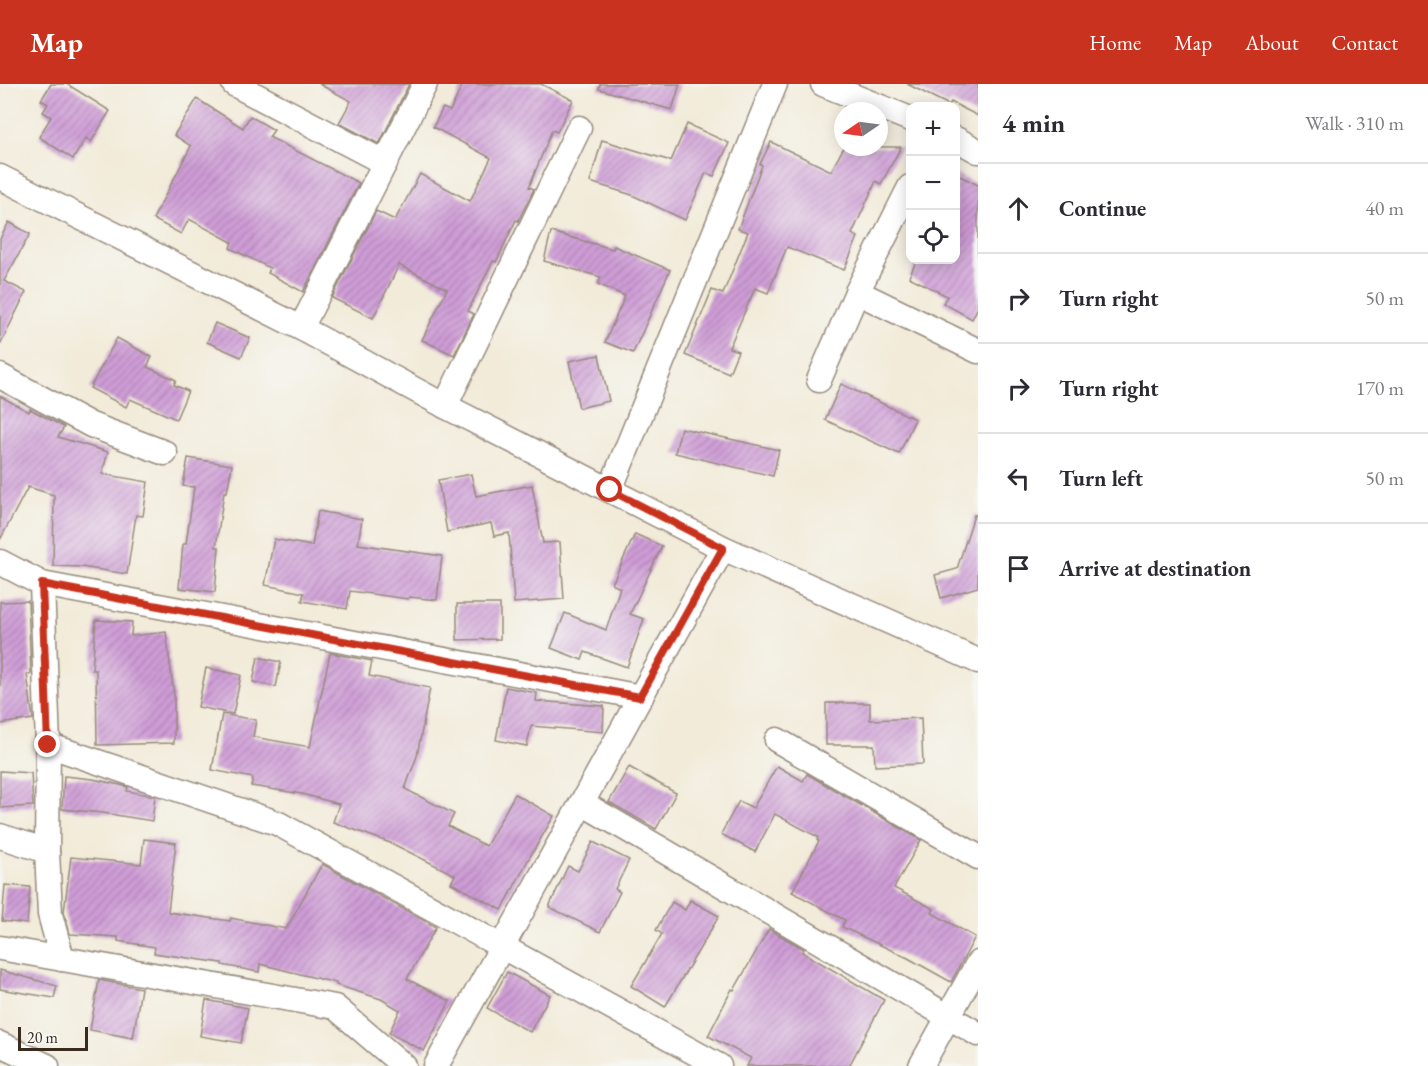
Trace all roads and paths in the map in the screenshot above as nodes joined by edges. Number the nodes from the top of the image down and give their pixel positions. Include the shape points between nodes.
1 (234, 84) edge
2 (425, 84) edge
3 (775, 84) edge
4 (823, 84) edge
5 (906, 117) edge
6 (579, 128) dead end
7 (960, 141) edge
8 (978, 151) edge
9 (385, 163) junction
10 (0, 177) edge
11 (906, 195) edge
12 (856, 292) junction
13 (301, 328) junction
14 (978, 351) edge
15 (0, 376) edge
16 (819, 380) dead end
17 (445, 406) junction
18 (165, 453) dead end
19 (610, 490) junction
20 (723, 548) junction
21 (0, 562) edge
22 (42, 584) junction
23 (978, 661) edge
24 (640, 697) junction
25 (777, 740) dead end
26 (48, 745) junction
27 (582, 803) junction
28 (0, 836) edge
29 (47, 851) junction
30 (978, 857) edge
31 (502, 947) junction
32 (0, 948) edge
33 (62, 959) junction
34 (978, 963) edge
35 (950, 1017) junction
36 (978, 1034) edge
37 (0, 1044) edge
38 (47, 1066) edge
39 (404, 1066) edge
40 (436, 1066) edge
41 (719, 1066) edge
42 (921, 1066) edge

1 - 9 street
2 - 9 street
3 - 19 street
4 - 5 street
6 - 17 street
7 - 8 street
9 - 13 street
10 - 13 street
11 - 12 street
12 - 14 street
12 - 16 street
13 - 17 street
15 - 18 street via 91,425
17 - 19 street
19 - 20 street
20 - 23 street
20 - 24 street
21 - 22 street
22 - 24 street
22 - 26 street
24 - 27 street
25 - 30 street
26 - 29 street
26 - 31 street via 277,823
27 - 31 street
27 - 35 street
28 - 29 street
29 - 33 street via 50,914
31 - 40 street
31 - 41 street
32 - 33 street
33 - 39 street via 335,1007
34 - 35 street
35 - 36 street
35 - 42 street
37 - 38 street

